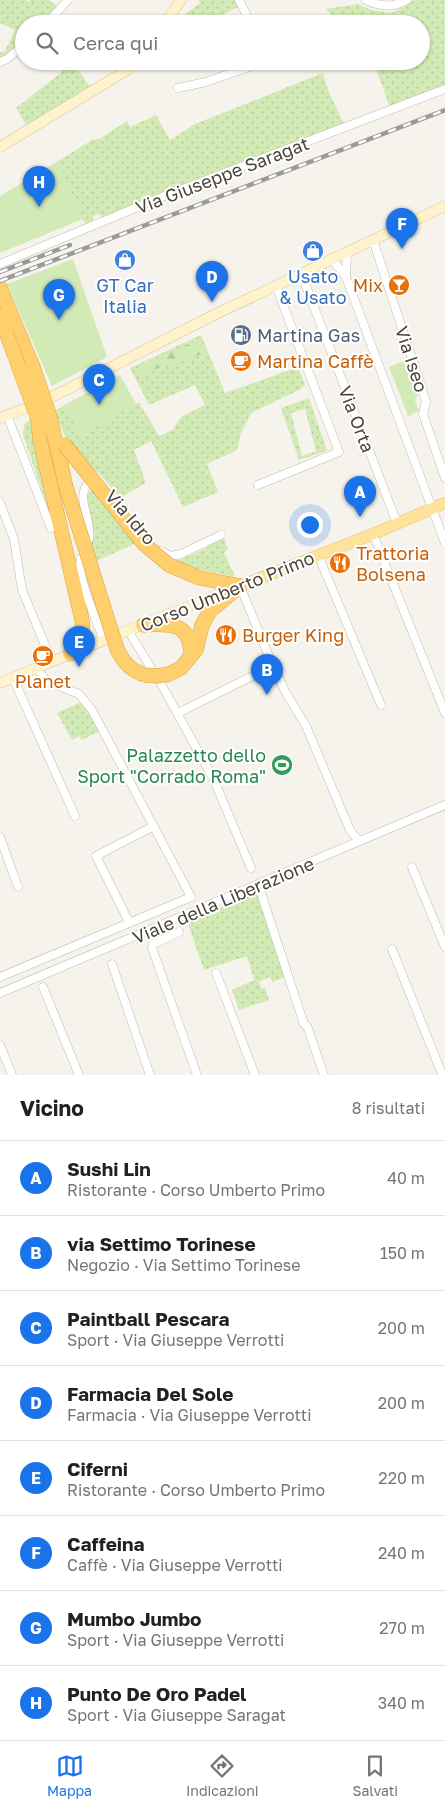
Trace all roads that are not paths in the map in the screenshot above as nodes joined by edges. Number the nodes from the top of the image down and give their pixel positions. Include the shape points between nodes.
1 (68, 0) edge
2 (180, 0) edge
3 (239, 0) edge
4 (366, 0) edge
5 (406, 0) edge
6 (54, 15) edge
7 (170, 15) edge
8 (246, 15) edge
9 (15, 52) edge
10 (0, 62) edge
11 (126, 70) edge
12 (240, 70) edge
13 (178, 88) dead end
14 (445, 89) edge
15 (0, 147) edge
16 (445, 206) edge
17 (373, 240) junction
18 (347, 252) junction
19 (332, 259) junction
20 (0, 264) edge
21 (346, 276) junction
22 (276, 286) junction
23 (306, 286) dead end
24 (0, 288) edge
25 (0, 316) edge
26 (50, 398) dead end
27 (28, 407) dead end
28 (4, 417) edge
29 (43, 417) junction
30 (57, 447) junction
31 (445, 478) edge
32 (258, 485) dead end
33 (0, 503) edge
34 (445, 503) edge
35 (432, 509) junction
36 (397, 523) junction
37 (52, 528) dead end
38 (373, 534) junction
39 (221, 535) dead end
40 (89, 539) dead end
41 (445, 543) edge
42 (318, 555) junction
43 (81, 558) dead end
44 (240, 586) junction
45 (143, 625) junction
46 (124, 632) joint
47 (109, 642) junction
48 (70, 654) junction
49 (191, 655) junction
50 (52, 662) junction
51 (273, 666) junction
52 (37, 668) junction
53 (149, 672) junction
54 (13, 678) junction
55 (164, 678) junction
56 (0, 683) edge
57 (381, 705) dead end
58 (178, 713) junction
59 (445, 713) edge
60 (445, 806) edge
61 (75, 816) dead end
62 (154, 826) junction
63 (0, 837) edge
64 (359, 841) junction
65 (412, 867) dead end
66 (251, 868) dead end
67 (18, 887) dead end
68 (261, 893) dead end
69 (129, 922) junction
70 (179, 932) dead end
71 (445, 947) edge
72 (392, 949) dead end
73 (112, 964) dead end
74 (216, 973) dead end
75 (0, 977) edge
76 (43, 987) dead end
77 (0, 993) edge
78 (0, 1045) edge
79 (442, 1074) edge
80 (12, 1075) edge
81 (79, 1075) edge
82 (150, 1075) edge
83 (198, 1075) edge
84 (255, 1075) edge
85 (324, 1075) edge

1 - 6 street
2 - 7 street
3 - 8 street
4 - 5 street via 391,7
9 - 10 street
11 - 15 street
12 - 13 street
14 - 20 street, Via Giuseppe Saragat via 162,196
16 - 17 street
17 - 18 street
17 - 31 street, Via Iseo via 426,401 423,414
18 - 19 street
18 - 21 street
19 - 21 street
19 - 22 street
21 - 35 street
22 - 26 street
22 - 32 street via 339,452
23 - 36 street, Via Orta
24 - 29 highway, bridge via 33,367
25 - 29 highway, bridge
27 - 28 street
28 - 37 street
29 - 30 highway
29 - 48 highway via 40,440 82,620 81,640
30 - 44 highway, bridge via 144,544 169,565 200,578
30 - 47 highway, bridge via 64,484
33 - 50 street via 14,539 22,590
34 - 35 main road, Corso Umberto Primo
35 - 36 main road, Corso Umberto Primo
35 - 41 street
36 - 38 main road, Corso Umberto Primo
38 - 42 main road, Corso Umberto Primo
38 - 59 street
39 - 40 street, Via Idro via 181,554 166,555 101,482 92,482 84,488 82,498 90,528
42 - 44 main road, Corso Umberto Primo
42 - 57 street
43 - 47 street via 82,579
44 - 45 street, Corso Umberto Primo
44 - 49 highway via 210,611 202,625 198,647
44 - 51 street
45 - 46 street, Corso Umberto Primo
45 - 49 highway via 164,624 180,628 189,638
46 - 53 street
47 - 48 street
47 - 53 highway via 135,671
48 - 50 street
49 - 55 highway via 178,670
50 - 52 street
51 - 58 street
51 - 64 street via 304,722 350,830
52 - 54 street
52 - 62 street via 47,681 73,691 85,700 100,722
53 - 55 highway, bridge
54 - 56 street
54 - 61 street
55 - 58 street
58 - 66 street via 219,790
60 - 64 street, Viale della Liberazione
62 - 69 street via 96,856
62 - 69 street via 191,897
63 - 67 street
64 - 77 street, Viale della Liberazione
65 - 71 street
68 - 85 street
69 - 75 street
70 - 83 street via 153,944 152,948
72 - 79 street
73 - 82 street
74 - 84 street
76 - 81 street
78 - 80 street

